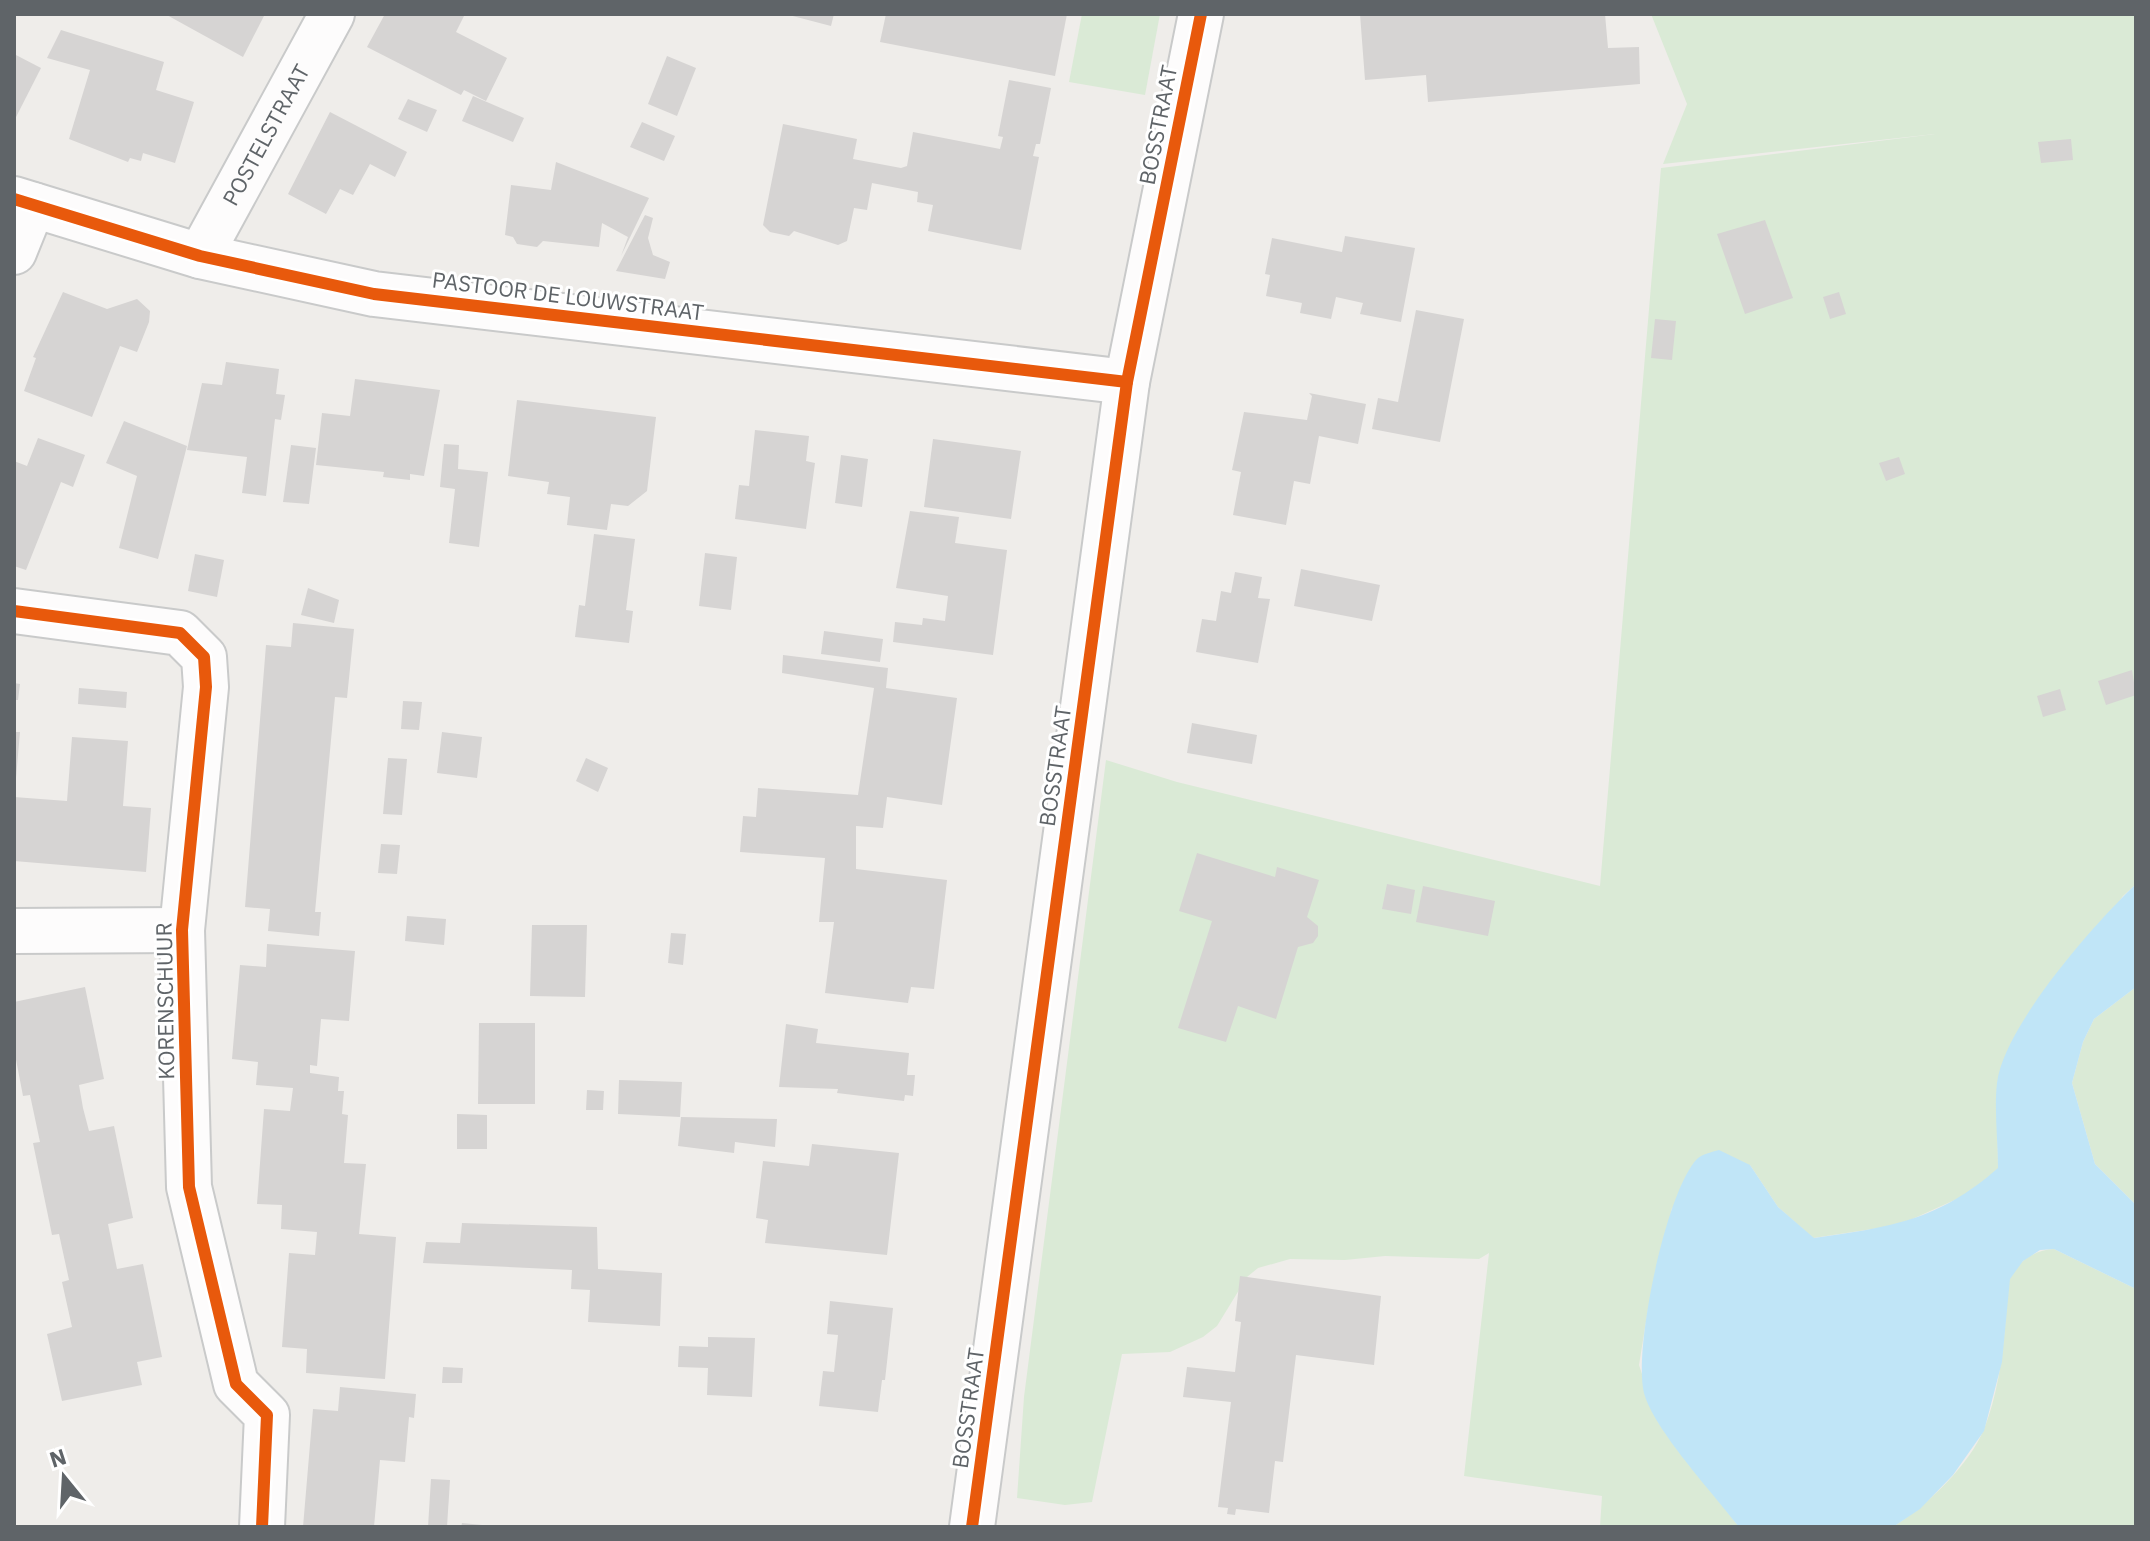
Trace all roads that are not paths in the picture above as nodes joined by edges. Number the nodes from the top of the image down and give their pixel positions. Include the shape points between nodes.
1 (332, 14) edge
2 (1201, 14) edge
3 (24, 202) edge
4 (14, 252) edge
5 (200, 256) junction
6 (1127, 382) junction
7 (14, 611) edge
8 (182, 930) junction
9 (14, 931) edge
10 (262, 1527) edge
11 (972, 1527) edge

1 - 5 street, POSTELSTRAAT
2 - 6 street, BOSSTRAAT
3 - 4 street
3 - 5 street, PASTOOR DE LOUWSTRAAT
5 - 6 street, PASTOOR DE LOUWSTRAAT via 374,294
6 - 11 street, BOSSTRAAT
7 - 8 street, KORENSCHUUR via 180,633 204,657 206,687
8 - 9 street, KORENSCHUUR
8 - 10 street, KORENSCHUUR via 189,1187 236,1384 267,1415

